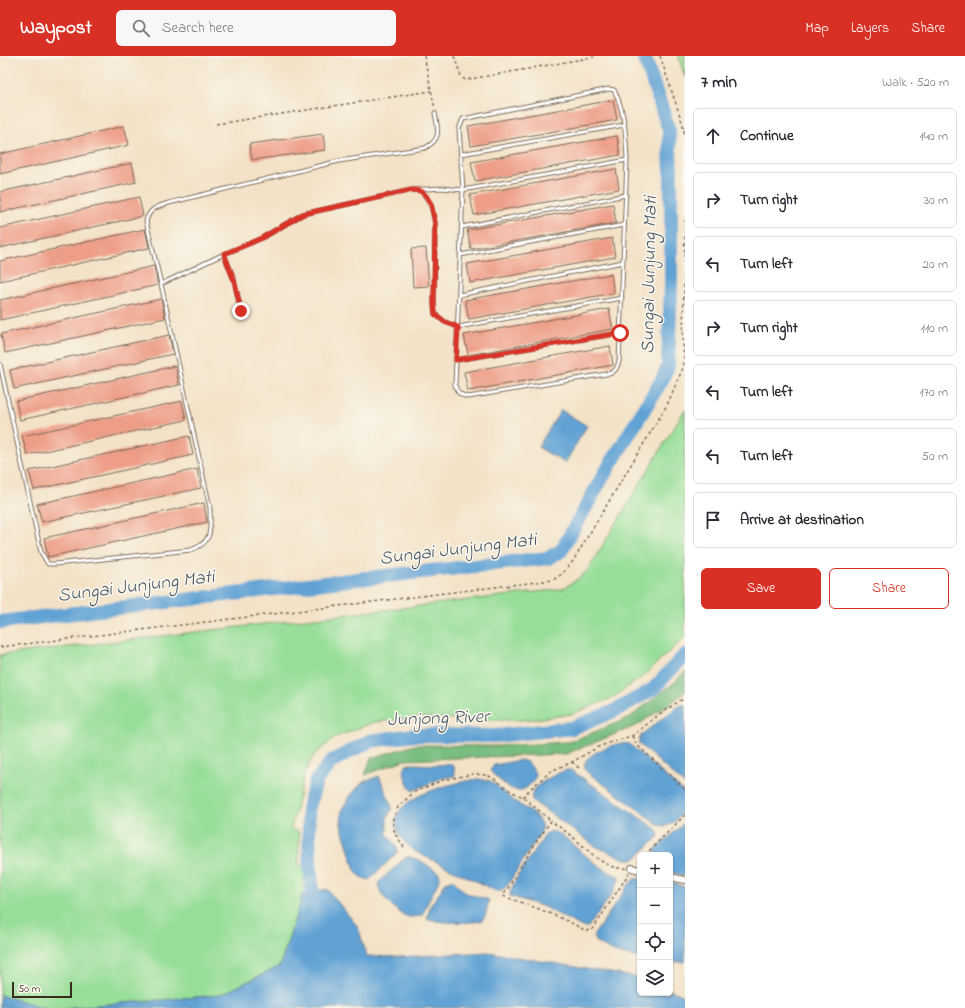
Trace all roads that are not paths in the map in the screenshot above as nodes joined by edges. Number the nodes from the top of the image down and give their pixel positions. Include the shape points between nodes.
1 (435, 113) road end
2 (624, 126) junction
3 (460, 154) junction
4 (627, 160) junction
5 (463, 190) junction
6 (421, 191) junction
7 (626, 195) junction
8 (624, 225) junction
9 (462, 227) junction
10 (224, 254) junction
11 (460, 255) junction
12 (623, 262) junction
13 (162, 284) junction
14 (459, 295) junction
15 (622, 298) junction
16 (241, 311) dead end
17 (458, 327) junction
18 (620, 333) junction
19 (456, 360) junction
20 (0, 364) edge
21 (632, 868) road end
22 (637, 869) edge
23 (673, 877) edge
24 (685, 880) edge

1 - 13 lane via 437,138 433,144 425,148 339,162 201,194 154,208 146,221
2 - 3 lane
2 - 3 lane via 620,101 614,90 609,89 463,119 459,129
2 - 4 lane
3 - 5 lane
4 - 5 lane
4 - 7 lane
5 - 6 lane via 442,188
5 - 9 lane
6 - 10 lane via 412,190 303,214 262,238
6 - 17 lane via 431,204 435,223 435,314 445,322
7 - 8 lane
7 - 9 lane
8 - 11 lane
8 - 12 lane
9 - 11 lane
10 - 13 lane
10 - 16 lane via 234,280
11 - 14 lane
12 - 14 lane
12 - 15 lane
13 - 20 lane via 210,508 210,533 201,547 48,564 41,552
14 - 17 lane
15 - 17 lane
15 - 18 lane
17 - 19 lane
18 - 19 lane
18 - 19 lane via 619,362 612,372 468,397 456,391
21 - 22 street
23 - 24 street

